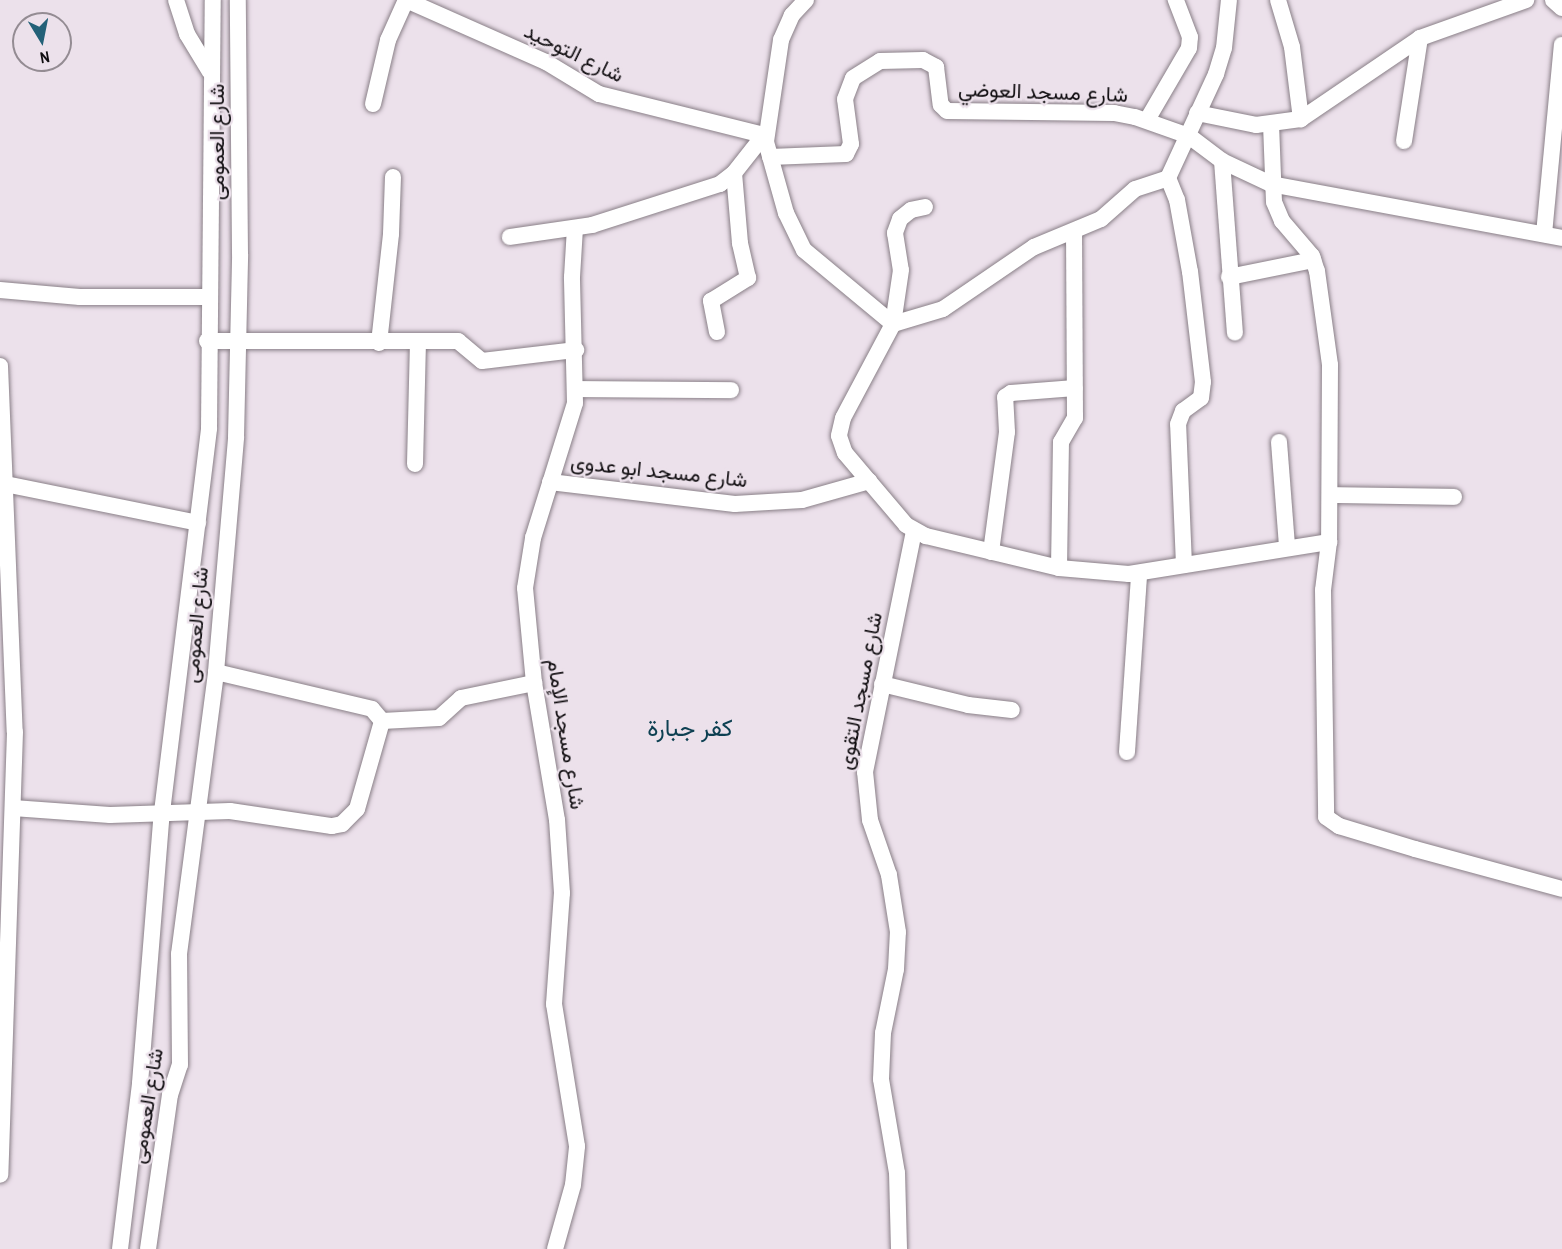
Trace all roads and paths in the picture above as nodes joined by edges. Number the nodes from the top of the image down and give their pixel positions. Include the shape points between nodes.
1 (176, 0) edge
2 (213, 0) edge
3 (238, 0) edge
4 (406, 0) edge
5 (806, 0) edge
6 (1176, 0) edge
7 (1229, 0) edge
8 (1278, 0) edge
9 (1526, 0) edge
10 (1554, 0) edge
11 (1562, 8) edge
12 (1420, 38) junction
13 (1562, 45) edge
14 (210, 72) junction
15 (373, 104) dead end
16 (1197, 113) junction
17 (1301, 119) junction
18 (1147, 120) junction
19 (1271, 124) junction
20 (764, 135) junction
21 (1189, 136) junction
22 (1404, 141) dead end
23 (770, 157) junction
24 (1222, 160) junction
25 (734, 173) junction
26 (393, 177) dead end
27 (1168, 178) junction
28 (1271, 184) junction
29 (925, 207) dead end
30 (575, 228) junction
31 (1074, 231) junction
32 (1544, 234) junction
33 (510, 237) dead end
34 (1562, 238) edge
35 (1313, 260) junction
36 (1229, 277) junction
37 (0, 290) edge
38 (207, 297) junction
39 (893, 324) junction
40 (717, 332) dead end
41 (1235, 333) dead end
42 (207, 341) junction
43 (238, 342) junction
44 (418, 342) junction
45 (379, 343) junction
46 (576, 350) junction
47 (0, 366) edge
48 (577, 388) junction
49 (1075, 388) junction
50 (730, 390) dead end
51 (1279, 442) dead end
52 (415, 464) dead end
53 (869, 481) junction
54 (550, 482) junction
55 (3, 483) edge
56 (1330, 495) junction
57 (1454, 497) dead end
58 (198, 523) junction
59 (914, 531) junction
60 (1329, 542) junction
61 (1287, 547) junction
62 (991, 552) junction
63 (1184, 566) junction
64 (1059, 568) junction
65 (1139, 574) junction
66 (216, 672) junction
67 (534, 683) junction
68 (882, 684) junction
69 (1012, 710) dead end
70 (382, 721) junction
71 (1127, 752) dead end
72 (13, 808) junction
73 (195, 811) junction
74 (165, 812) junction
75 (6, 849) edge
76 (1562, 889) edge
77 (0, 1175) edge
78 (120, 1249) edge
79 (148, 1249) edge
80 (555, 1249) edge
81 (900, 1249) edge

1 - 14 street via 187,34
2 - 14 street
3 - 43 street, شارع العمومى
4 - 15 street via 388,40
4 - 20 street, شارع التوحيد via 546,62 599,94
5 - 20 street via 783,33
6 - 18 street via 1190,37 1189,48
7 - 16 street via 1224,48
8 - 17 street via 1292,47
9 - 12 street
10 - 11 street
12 - 17 street
12 - 22 street
13 - 32 street
14 - 38 street
16 - 19 street via 1256,125
16 - 21 street
17 - 19 street
18 - 21 street, شارع مسجد العوضي
18 - 23 street, شارع مسجد العوضي via 1114,113 947,111 941,105 933,63 880,61 860,71 846,92 850,144 846,154
19 - 28 street
20 - 23 street
20 - 25 street
21 - 24 street, شارع مسجد العوضي
21 - 27 street
23 - 39 street via 786,213 804,250
24 - 28 street, شارع مسجد العوضي
24 - 36 street
25 - 30 street via 707,189
25 - 40 street via 740,243 748,278 711,301
26 - 45 street via 392,234
27 - 31 street via 1135,189 1107,216
27 - 63 street via 1177,200 1190,272 1203,382 1201,398 1183,411 1178,424
28 - 32 street, شارع مسجد العوضي
28 - 35 street via 1277,212
29 - 39 street via 911,210 900,219 895,232 901,270
30 - 33 street
30 - 46 street, شارع مسجد الإمام via 572,278
31 - 39 street via 1034,247 943,309
31 - 49 street
32 - 34 street, شارع مسجد العوضي
35 - 36 street
35 - 56 street via 1330,365
36 - 41 street
37 - 38 street via 80,297
38 - 42 street
39 - 53 street via 840,427 841,445
42 - 43 street
42 - 58 street via 208,428
43 - 45 street
43 - 66 street, شارع العمومى via 236,437
44 - 45 street
44 - 46 street via 462,342 473,357 482,361
44 - 52 street
46 - 48 street, شارع مسجد الإمام
47 - 55 street
48 - 50 street
48 - 54 street, شارع مسجد الإمام
49 - 62 street via 1011,393 1005,397 1007,432
49 - 64 street via 1074,424 1061,442
51 - 61 street
53 - 54 street, شارع مسجد ابو عدوى via 802,500 735,504
53 - 59 street
54 - 67 street, شارع مسجد الإمام via 533,538 525,588
55 - 58 street
55 - 72 street via 15,732
56 - 57 street
56 - 60 street
58 - 74 street
59 - 62 street
59 - 68 street, شارع مسجد التقوى
60 - 61 street
60 - 76 street via 1323,590 1326,817 1339,826
61 - 63 street
62 - 64 street
63 - 65 street
64 - 65 street
65 - 71 street
66 - 70 street via 372,709
66 - 73 street, شارع العمومى
67 - 70 street via 461,698 439,717
67 - 80 street, شارع مسجد الإمام via 557,820 562,892 554,1004 577,1146 573,1185
68 - 69 street via 968,705
68 - 81 street, شارع مسجد التقوى via 867,756 865,788 870,819 889,875 898,932 896,969 883,1033 881,1079 897,1173
70 - 73 street via 357,809 342,824 332,826 254,813
72 - 74 street via 110,815
72 - 75 street
73 - 74 street
73 - 79 street, شارع العمومى via 179,954 180,1065 170,1095
74 - 78 street
75 - 77 street

